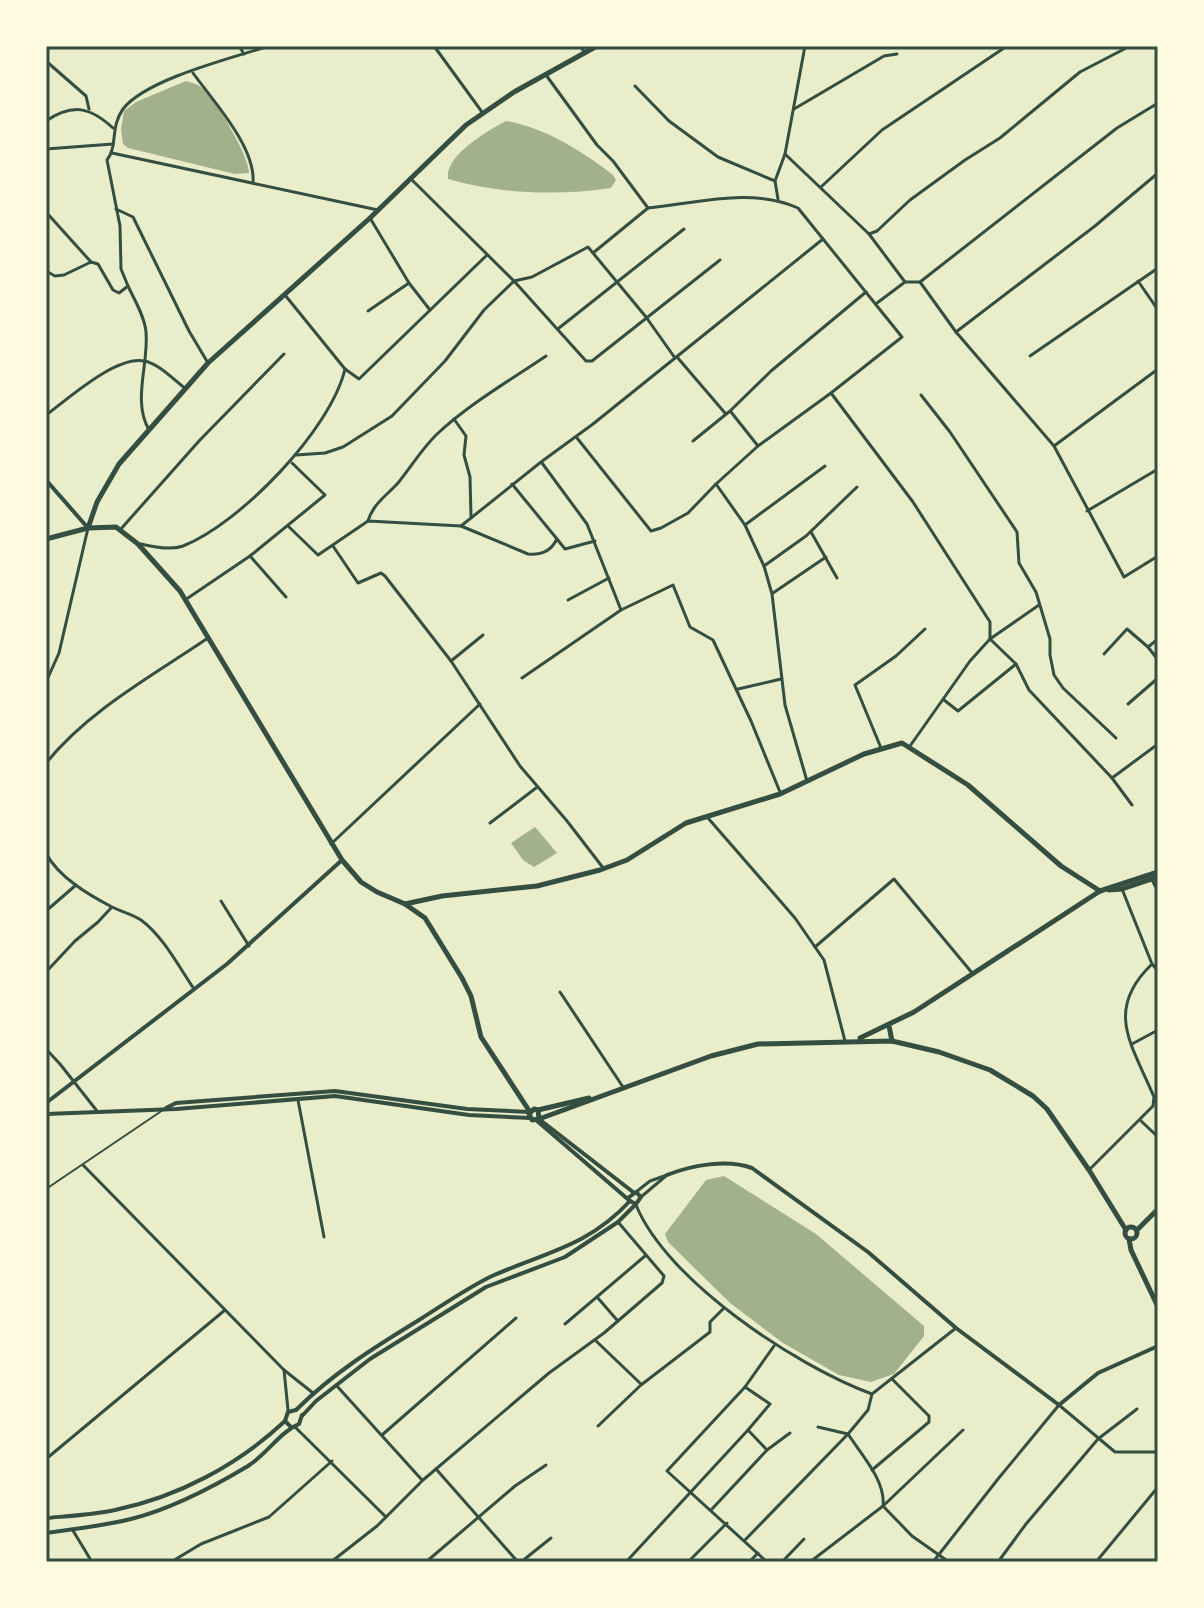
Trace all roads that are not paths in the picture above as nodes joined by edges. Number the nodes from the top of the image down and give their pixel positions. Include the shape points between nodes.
1 (239, 46) edge
2 (269, 46) edge
3 (442, 46) edge
4 (580, 46) edge
5 (597, 46) edge
6 (805, 46) edge
7 (1007, 46) edge
8 (1130, 46) edge
9 (435, 48) edge
10 (585, 53) junction
11 (244, 54) junction
12 (897, 54) dead end
13 (46, 61) edge
14 (192, 72) junction
15 (546, 75) junction
16 (635, 86) dead end
17 (1158, 103) edge
18 (89, 109) junction
19 (794, 109) junction
20 (482, 112) junction
21 (46, 121) edge
22 (114, 129) junction
23 (113, 144) junction
24 (46, 149) edge
25 (112, 153) junction
26 (785, 154) junction
27 (1158, 173) edge
28 (410, 178) junction
29 (775, 181) junction
30 (253, 183) junction
31 (821, 187) junction
32 (778, 199) junction
33 (648, 208) junction
34 (116, 209) junction
35 (378, 210) junction
36 (46, 212) edge
37 (370, 218) junction
38 (684, 229) dead end
39 (869, 234) junction
40 (823, 239) junction
41 (593, 253) junction
42 (487, 255) junction
43 (720, 260) dead end
44 (91, 262) junction
45 (1158, 268) edge
46 (46, 271) edge
47 (514, 281) junction
48 (1138, 281) junction
49 (905, 282) junction
50 (920, 282) junction
51 (409, 283) junction
52 (618, 283) junction
53 (128, 286) junction
54 (866, 292) junction
55 (284, 294) junction
56 (876, 304) junction
57 (430, 310) junction
58 (1158, 310) edge
59 (368, 311) dead end
60 (646, 317) junction
61 (559, 328) junction
62 (956, 332) junction
63 (284, 354) dead end
64 (546, 356) dead end
65 (1030, 356) dead end
66 (676, 357) junction
67 (145, 360) junction
68 (208, 363) junction
69 (345, 369) junction
70 (1158, 369) edge
71 (186, 389) junction
72 (831, 393) junction
73 (921, 395) dead end
74 (728, 412) junction
75 (46, 415) edge
76 (454, 419) junction
77 (149, 430) junction
78 (576, 437) junction
79 (693, 441) dead end
80 (758, 446) junction
81 (1054, 446) junction
82 (296, 455) junction
83 (291, 462) junction
84 (541, 462) junction
85 (825, 466) dead end
86 (1158, 469) edge
87 (46, 480) edge
88 (512, 484) junction
89 (716, 484) junction
90 (857, 487) dead end
91 (1087, 511) junction
92 (471, 517) junction
93 (368, 521) junction
94 (745, 525) junction
95 (288, 526) junction
96 (461, 526) junction
97 (88, 528) junction
98 (120, 530) junction
99 (811, 532) junction
100 (46, 539) edge
101 (557, 539) junction
102 (595, 541) junction
103 (138, 544) junction
104 (333, 546) junction
105 (250, 556) junction
106 (1158, 556) edge
107 (826, 557) junction
108 (764, 566) junction
109 (609, 578) junction
110 (837, 578) dead end
111 (772, 594) junction
112 (286, 597) dead end
113 (185, 600) junction
114 (568, 600) dead end
115 (1039, 605) junction
116 (621, 610) junction
117 (925, 629) dead end
118 (483, 635) dead end
119 (208, 638) junction
120 (990, 639) junction
121 (1158, 639) edge
122 (1148, 647) junction
123 (1104, 654) dead end
124 (1158, 660) edge
125 (451, 661) junction
126 (1016, 664) junction
127 (522, 678) dead end
128 (1158, 678) edge
129 (781, 679) junction
130 (46, 682) edge
131 (736, 689) junction
132 (943, 699) junction
133 (480, 704) junction
134 (1128, 704) dead end
135 (1116, 738) dead end
136 (1158, 744) edge
137 (910, 746) junction
138 (881, 748) junction
139 (46, 763) edge
140 (1112, 778) junction
141 (807, 783) junction
142 (536, 788) junction
143 (780, 794) junction
144 (1132, 805) dead end
145 (706, 816) junction
146 (490, 823) dead end
147 (331, 844) junction
148 (46, 853) edge
149 (342, 860) junction
150 (48, 863) edge
151 (604, 869) junction
152 (1156, 876) edge
153 (76, 885) junction
154 (1122, 889) junction
155 (1100, 891) junction
156 (1158, 891) edge
157 (221, 901) dead end
158 (405, 904) junction
159 (112, 907) junction
160 (46, 911) edge
161 (249, 946) junction
162 (815, 947) junction
163 (1152, 964) junction
164 (1158, 971) edge
165 (46, 972) edge
166 (973, 974) junction
167 (194, 989) junction
168 (560, 992) dead end
169 (889, 1026) junction
170 (1158, 1030) edge
171 (855, 1040) junction
172 (845, 1041) junction
173 (892, 1041) junction
174 (1132, 1044) junction
175 (46, 1049) edge
176 (74, 1083) junction
177 (623, 1087) junction
178 (595, 1097) junction
179 (298, 1100) junction
180 (46, 1103) edge
181 (164, 1109) junction
182 (98, 1113) junction
183 (46, 1114) edge
184 (534, 1117) junction
185 (1140, 1120) junction
186 (1158, 1137) edge
187 (83, 1165) junction
188 (1089, 1170) junction
189 (667, 1175) junction
190 (46, 1189) edge
191 (635, 1192) junction
192 (641, 1197) junction
193 (631, 1201) junction
194 (1158, 1209) edge
195 (618, 1222) junction
196 (1126, 1230) junction
197 (1137, 1230) junction
198 (324, 1237) dead end
199 (1129, 1239) junction
200 (645, 1256) junction
201 (597, 1297) junction
202 (725, 1307) junction
203 (1158, 1307) edge
204 (225, 1310) junction
205 (516, 1318) dead end
206 (617, 1320) junction
207 (565, 1324) dead end
208 (956, 1328) junction
209 (595, 1340) junction
210 (775, 1345) junction
211 (1158, 1346) edge
212 (284, 1370) junction
213 (892, 1380) junction
214 (336, 1385) junction
215 (641, 1385) junction
216 (745, 1387) junction
217 (313, 1393) junction
218 (872, 1394) junction
219 (1059, 1405) junction
220 (1137, 1409) dead end
221 (296, 1410) junction
222 (288, 1412) junction
223 (302, 1416) junction
224 (285, 1421) junction
225 (293, 1426) junction
226 (598, 1426) dead end
227 (818, 1427) dead end
228 (748, 1430) junction
229 (963, 1430) dead end
230 (790, 1433) dead end
231 (848, 1434) junction
232 (382, 1435) junction
233 (1098, 1439) junction
234 (767, 1450) junction
235 (1158, 1452) edge
236 (46, 1459) edge
237 (332, 1461) junction
238 (546, 1465) dead end
239 (436, 1469) junction
240 (872, 1470) junction
241 (423, 1480) junction
242 (1158, 1487) edge
243 (691, 1494) junction
244 (883, 1506) junction
245 (712, 1509) junction
246 (386, 1517) junction
247 (479, 1517) junction
248 (46, 1518) edge
249 (727, 1523) junction
250 (72, 1529) junction
251 (46, 1533) edge
252 (551, 1538) dead end
253 (804, 1539) dead end
254 (745, 1540) junction
255 (758, 1553) junction
256 (938, 1556) junction
257 (92, 1562) edge
258 (171, 1562) edge
259 (331, 1562) edge
260 (426, 1562) edge
261 (519, 1562) edge
262 (626, 1562) edge
263 (688, 1562) edge
264 (749, 1562) edge
265 (767, 1562) edge
266 (782, 1562) edge
267 (810, 1562) edge
268 (933, 1562) edge
269 (949, 1562) edge
270 (998, 1562) edge
271 (1096, 1562) edge

1 - 11 street
2 - 11 street
3 - 9 street
4 - 10 street
5 - 10 main road
6 - 19 street
7 - 31 street via 882,130
8 - 39 street via 1080,72
9 - 20 street
10 - 15 main road
11 - 14 street
12 - 19 street via 884,56
13 - 18 street via 86,96
14 - 22 street via 131,100
14 - 30 street via 250,159
15 - 20 main road
15 - 33 street
16 - 29 street via 669,121 718,157
17 - 50 street via 1117,128
18 - 21 street
18 - 22 street
19 - 26 street
20 - 28 main road
22 - 23 street
23 - 24 street
23 - 25 street
25 - 30 street
25 - 34 street via 107,160
26 - 29 street
26 - 31 street
27 - 62 street
28 - 35 main road
28 - 42 street
29 - 32 street
30 - 35 street
31 - 39 street
32 - 33 street via 747,196
32 - 40 street via 798,208
33 - 41 street
34 - 53 street via 121,269
34 - 68 street via 133,217
35 - 37 main road
36 - 44 street
37 - 51 street
37 - 55 main road
38 - 52 street
39 - 49 street
40 - 54 street
40 - 66 street
41 - 47 street via 588,247
41 - 52 street
42 - 47 street
42 - 57 street
43 - 60 street
44 - 46 street via 64,275
44 - 53 street via 98,264 113,290 119,293
45 - 48 street
47 - 61 street
47 - 82 street via 392,416 343,447
48 - 58 street
48 - 65 street
49 - 50 street
49 - 56 street
50 - 62 street
51 - 57 street
51 - 59 street
52 - 60 street
52 - 61 street
53 - 67 street via 146,329
54 - 56 street
54 - 74 street
55 - 68 main road
55 - 69 street
56 - 72 street via 902,337
57 - 69 street via 363,377 352,377
60 - 61 street via 592,361 581,358
60 - 66 street
62 - 81 street
63 - 98 street
64 - 76 street
66 - 74 street
66 - 78 street
67 - 71 street
67 - 75 street via 108,370
67 - 77 street via 141,385
68 - 71 main road
69 - 82 street
70 - 81 street
71 - 77 main road
72 - 80 street
72 - 120 street via 943,547 990,622
73 - 115 street via 1014,526 1019,563
74 - 79 street
74 - 80 street
76 - 92 street via 466,436
76 - 93 street via 374,506
77 - 97 main road via 119,464
78 - 84 street
78 - 89 street via 651,531 688,513
80 - 89 street
81 - 91 street
82 - 83 street
83 - 95 street via 325,495
83 - 103 street via 211,531 181,547
84 - 88 street
84 - 102 street
85 - 94 street
86 - 91 street
87 - 97 street
88 - 92 street
88 - 101 street
89 - 94 street
90 - 99 street
91 - 106 street via 1124,577
92 - 96 street
93 - 96 street
93 - 104 street
94 - 108 street
95 - 104 street via 318,555
95 - 105 street
96 - 101 street via 528,554 539,555
97 - 98 main road
97 - 100 main road
97 - 130 street via 59,653
98 - 103 main road
99 - 107 street
99 - 108 street
101 - 102 street via 565,549
102 - 109 street
103 - 113 main road
104 - 125 street via 354,581 385,576
105 - 112 street
105 - 113 street
107 - 110 street
107 - 111 street
108 - 111 street
109 - 114 street
109 - 116 street
111 - 129 street
113 - 119 main road
115 - 120 street
115 - 135 street via 1054,675
116 - 127 street
116 - 131 street via 673,585 690,627 713,640
117 - 138 street via 855,685
118 - 125 street
119 - 139 street via 105,707
119 - 147 main road
120 - 126 street
120 - 132 street
121 - 122 street
122 - 123 street via 1127,629
122 - 124 street
125 - 133 street
126 - 132 street via 958,711
126 - 140 street via 1029,690
128 - 134 street
129 - 131 street
129 - 141 street
131 - 143 street
132 - 137 street
133 - 142 street
133 - 147 street
136 - 140 street
137 - 138 main road
137 - 155 main road via 968,785 1061,866
138 - 141 main road
140 - 144 street
141 - 143 main road
142 - 146 street
142 - 151 street
143 - 145 main road
145 - 151 main road
145 - 162 street
147 - 149 main road
148 - 150 street
149 - 158 main road via 361,882
149 - 161 street
150 - 153 street
151 - 158 main road via 537,886
152 - 154 main road
152 - 155 main road
152 - 156 street
153 - 159 street
153 - 160 street
154 - 155 main road
154 - 163 street
155 - 166 main road
157 - 161 street
158 - 184 main road via 425,918 462,978 481,1037
159 - 165 street
159 - 167 street via 142,921
161 - 167 street
162 - 166 street via 894,879
162 - 172 street via 824,960
163 - 164 street
163 - 174 street via 1133,984 1128,1000 1123,1021
166 - 169 main road
167 - 176 street
168 - 177 street
169 - 171 main road
169 - 173 main road
170 - 174 street
171 - 172 main road
171 - 173 main road
172 - 177 main road via 758,1044
173 - 188 main road via 939,1052 1016,1083 1047,1109
174 - 185 street via 1154,1097
175 - 176 street
176 - 180 street
176 - 182 street
177 - 178 main road
178 - 184 main road
178 - 184 main road via 538,1110
179 - 181 street
179 - 184 street via 335,1096 469,1115
179 - 198 street
181 - 182 street
181 - 184 street via 176,1103 335,1091
181 - 187 lane
182 - 183 street
184 - 191 street
184 - 193 street
185 - 186 street
185 - 188 street
187 - 190 lane
187 - 204 street
188 - 196 main road
189 - 191 street
189 - 192 street
189 - 208 street via 739,1163 752,1168 868,1252
191 - 192 street
191 - 193 street
192 - 193 street
193 - 195 street
193 - 202 street via 654,1237
193 - 217 street via 612,1221 561,1251 494,1275 438,1308 372,1348
194 - 197 main road
195 - 200 street
195 - 214 street via 565,1257 486,1287
196 - 197 main road
196 - 199 main road
197 - 199 main road
199 - 203 main road
200 - 201 street
200 - 206 street via 664,1276 662,1283
201 - 206 street
201 - 207 street
202 - 210 street
202 - 215 street via 710,1322 710,1332
204 - 212 street
204 - 236 street
205 - 232 street
206 - 209 street
208 - 213 street
208 - 219 street
209 - 215 street
209 - 239 street
210 - 216 street
210 - 218 street via 827,1376
211 - 219 street via 1098,1373
212 - 217 street
212 - 222 street
213 - 218 street
213 - 240 street via 929,1422
214 - 223 street
214 - 232 street
215 - 226 street
216 - 228 street via 770,1404
216 - 243 street via 667,1471
217 - 221 street
218 - 231 street via 868,1410
219 - 233 street
219 - 256 street
220 - 233 street
221 - 222 street
221 - 223 street
222 - 224 street
223 - 225 street
224 - 225 street
224 - 248 street via 241,1458 168,1493 115,1510
225 - 237 street
225 - 250 street via 251,1464 184,1498 134,1519
227 - 231 street
228 - 234 street
228 - 243 street
229 - 244 street
230 - 234 street
231 - 240 street
231 - 254 street
232 - 241 street
233 - 235 street via 1115,1452
233 - 270 street
234 - 245 street
237 - 246 street
237 - 258 street via 269,1517
238 - 247 street
239 - 241 street
239 - 247 street
240 - 244 street
241 - 246 street
242 - 271 street
243 - 245 street
243 - 262 street
244 - 256 street
244 - 267 street
245 - 249 street
246 - 259 street
247 - 260 street
247 - 261 street
249 - 254 street
249 - 263 street
250 - 251 street
250 - 257 street
252 - 261 street
253 - 266 street
254 - 255 street
255 - 264 street
255 - 265 street
256 - 268 street
256 - 269 street

